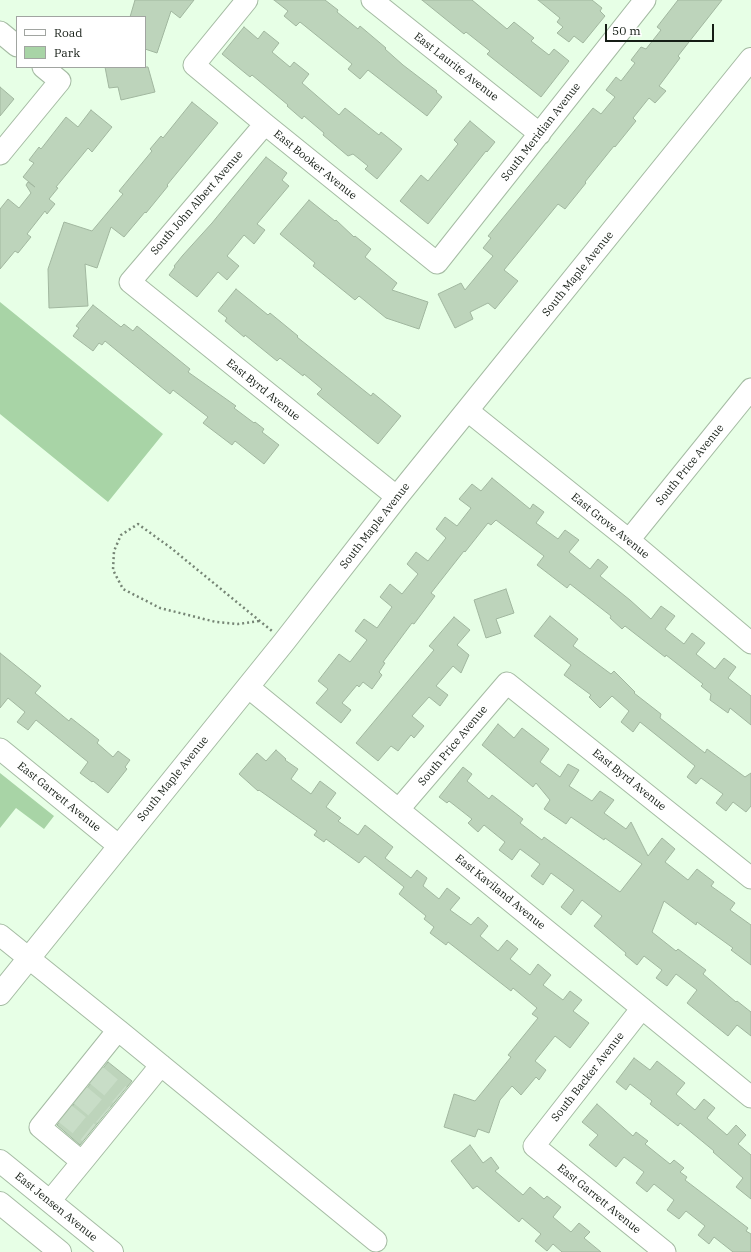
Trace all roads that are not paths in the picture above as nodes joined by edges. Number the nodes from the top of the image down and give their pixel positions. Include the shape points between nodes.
1 (247, 0) edge
2 (372, 0) edge
3 (643, 1) edge
4 (0, 32) edge
5 (16, 45) edge
6 (751, 59) edge
7 (44, 68) edge
8 (265, 124) junction
9 (540, 134) junction
10 (0, 154) edge
11 (437, 264) joint
12 (130, 282) joint
13 (751, 390) edge
14 (468, 411) junction
15 (397, 498) junction
16 (629, 540) junction
17 (751, 643) edge
18 (507, 683) joint
19 (248, 687) junction
20 (0, 749) edge
21 (399, 810) junction
22 (119, 846) junction
23 (748, 869) edge
24 (0, 935) edge
25 (29, 957) junction
26 (0, 994) edge
27 (642, 1008) junction
28 (118, 1030) junction
29 (161, 1066) junction
30 (751, 1097) edge
31 (534, 1146) joint
32 (0, 1161) edge
33 (82, 1162) junction
34 (50, 1201) junction
35 (0, 1203) edge
36 (377, 1248) edge
37 (60, 1252) edge
38 (112, 1252) edge
39 (665, 1252) edge

1 - 8 street, East Booker Avenue via 194,65
2 - 9 street, East Laurite Avenue
3 - 9 street, South Meridian Avenue
4 - 5 street
6 - 14 main road, South Maple Avenue
7 - 10 street via 60,80
8 - 11 street, East Booker Avenue
8 - 12 street, South John Albert Avenue
9 - 11 street, South Meridian Avenue
12 - 15 street, East Byrd Avenue
13 - 16 street, South Price Avenue
14 - 15 main road, South Maple Avenue
14 - 16 street, East Grove Avenue
15 - 19 main road, South Maple Avenue
16 - 17 street, East Grove Avenue
18 - 21 street, South Price Avenue
18 - 23 street, East Byrd Avenue
19 - 21 street, East Kaviland Avenue
19 - 22 main road, South Maple Avenue
20 - 22 street, East Garrett Avenue
21 - 27 street, East Kaviland Avenue
22 - 25 main road, South Maple Avenue
24 - 25 street
25 - 26 main road, South Maple Avenue
25 - 28 street
27 - 30 street, East Kaviland Avenue
27 - 31 street, South Backer Avenue
28 - 29 street
28 - 33 street via 91,1071 60,1109 40,1127
29 - 33 street via 125,1100 94,1137
29 - 36 street
31 - 39 street, East Garrett Avenue
32 - 34 main road, East Jensen Avenue
33 - 34 street
34 - 38 main road, East Jensen Avenue
35 - 37 main road

